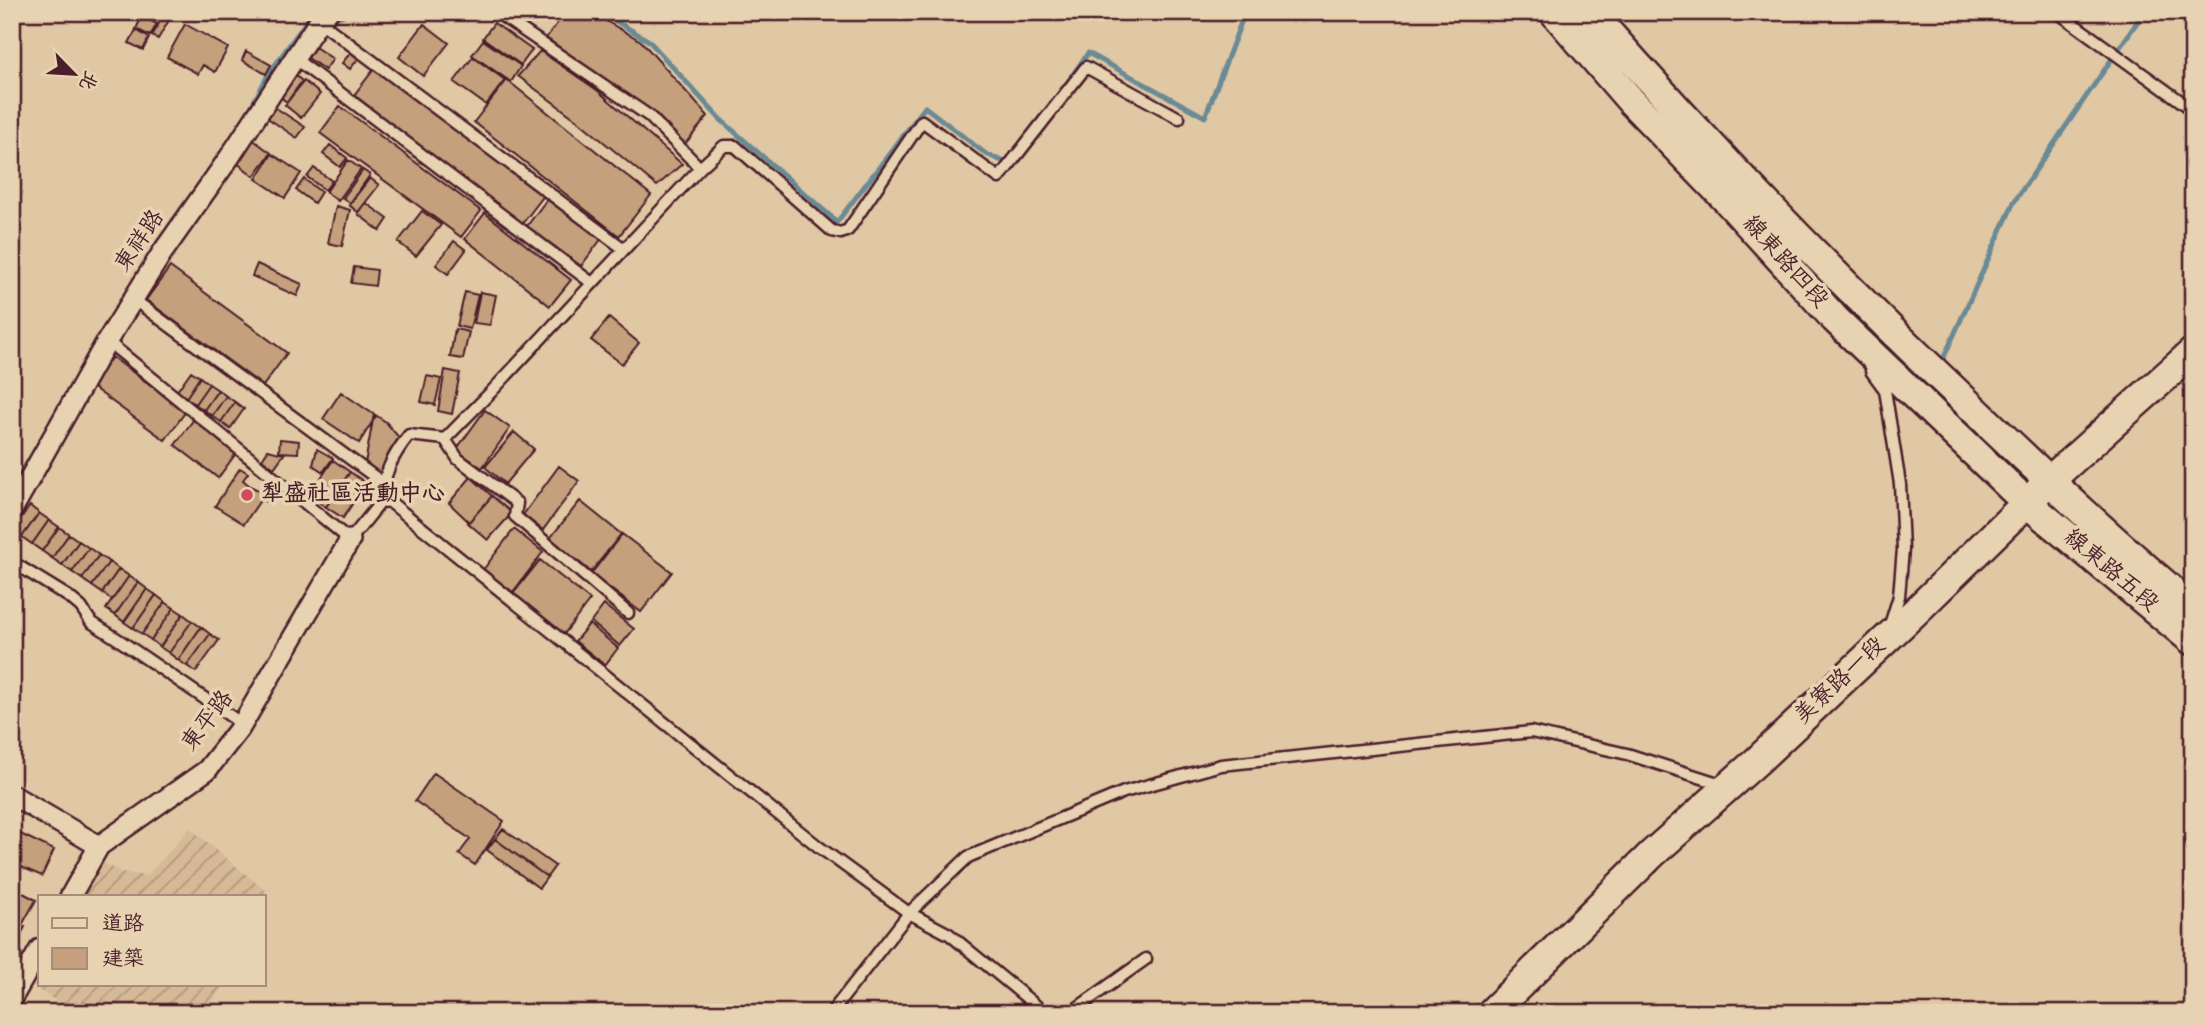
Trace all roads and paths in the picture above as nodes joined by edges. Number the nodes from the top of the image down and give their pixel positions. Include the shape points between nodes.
1 (496, 12) edge
2 (1554, 12) edge
3 (1590, 12) edge
4 (2057, 12) edge
5 (323, 17) edge
6 (294, 58) junction
7 (2193, 110) edge
8 (1179, 118) dead end
9 (700, 168) junction
10 (624, 249) junction
11 (592, 283) junction
12 (132, 299) junction
13 (1835, 319) junction
14 (107, 341) junction
15 (2193, 352) edge
16 (445, 439) junction
17 (2049, 481) junction
18 (383, 482) junction
19 (2026, 502) junction
20 (380, 503) junction
21 (12, 510) edge
22 (350, 540) junction
23 (12, 562) edge
24 (2193, 608) edge
25 (628, 613) dead end
26 (2193, 641) edge
27 (1872, 652) junction
28 (242, 724) junction
29 (1728, 786) junction
30 (12, 794) edge
31 (99, 846) junction
32 (71, 895) edge
33 (909, 912) junction
34 (38, 952) edge
35 (1146, 959) dead end
36 (12, 998) edge
37 (831, 1013) edge
38 (1045, 1013) edge
39 (1070, 1013) edge
40 (1491, 1013) edge

1 - 9 lane via 649,116
2 - 13 main road, 線東路四段 via 1631,102
3 - 17 main road, 線東路四段 via 1762,201 1882,323
4 - 7 lane
5 - 6 street, 東祥路
5 - 10 lane
6 - 11 lane
6 - 12 street, 東祥路
8 - 9 lane via 1086,67 999,178 922,121 848,230 841,233 832,231 735,146 724,146
9 - 10 lane
10 - 11 lane
11 - 16 lane
12 - 14 street, 東祥路
12 - 18 lane
13 - 19 main road, 線東路四段
13 - 27 lane via 1885,390 1900,484 1903,549 1899,596 1890,625
14 - 21 street, 東祥路
14 - 22 lane
15 - 17 main road, 美寮路一段
16 - 18 lane via 409,435 393,454
16 - 25 lane via 458,459 517,503 515,516
17 - 19 main road, 美寮路一段
17 - 24 main road, 線東路五段
18 - 20 lane
19 - 26 main road, 線東路五段
19 - 27 main road, 美寮路一段
20 - 22 lane
20 - 33 lane via 390,502 818,847
22 - 28 street, 東平路
23 - 28 lane via 69,597 103,632
27 - 29 main road, 美寮路一段
28 - 31 street, 東平路 via 207,770
29 - 33 lane via 1615,751 1531,732 1221,765 1124,792 968,857
29 - 40 main road, 美寮路一段
30 - 31 street
31 - 32 street, 東平路
33 - 37 lane
33 - 38 lane via 949,934
34 - 36 street
35 - 39 lane

